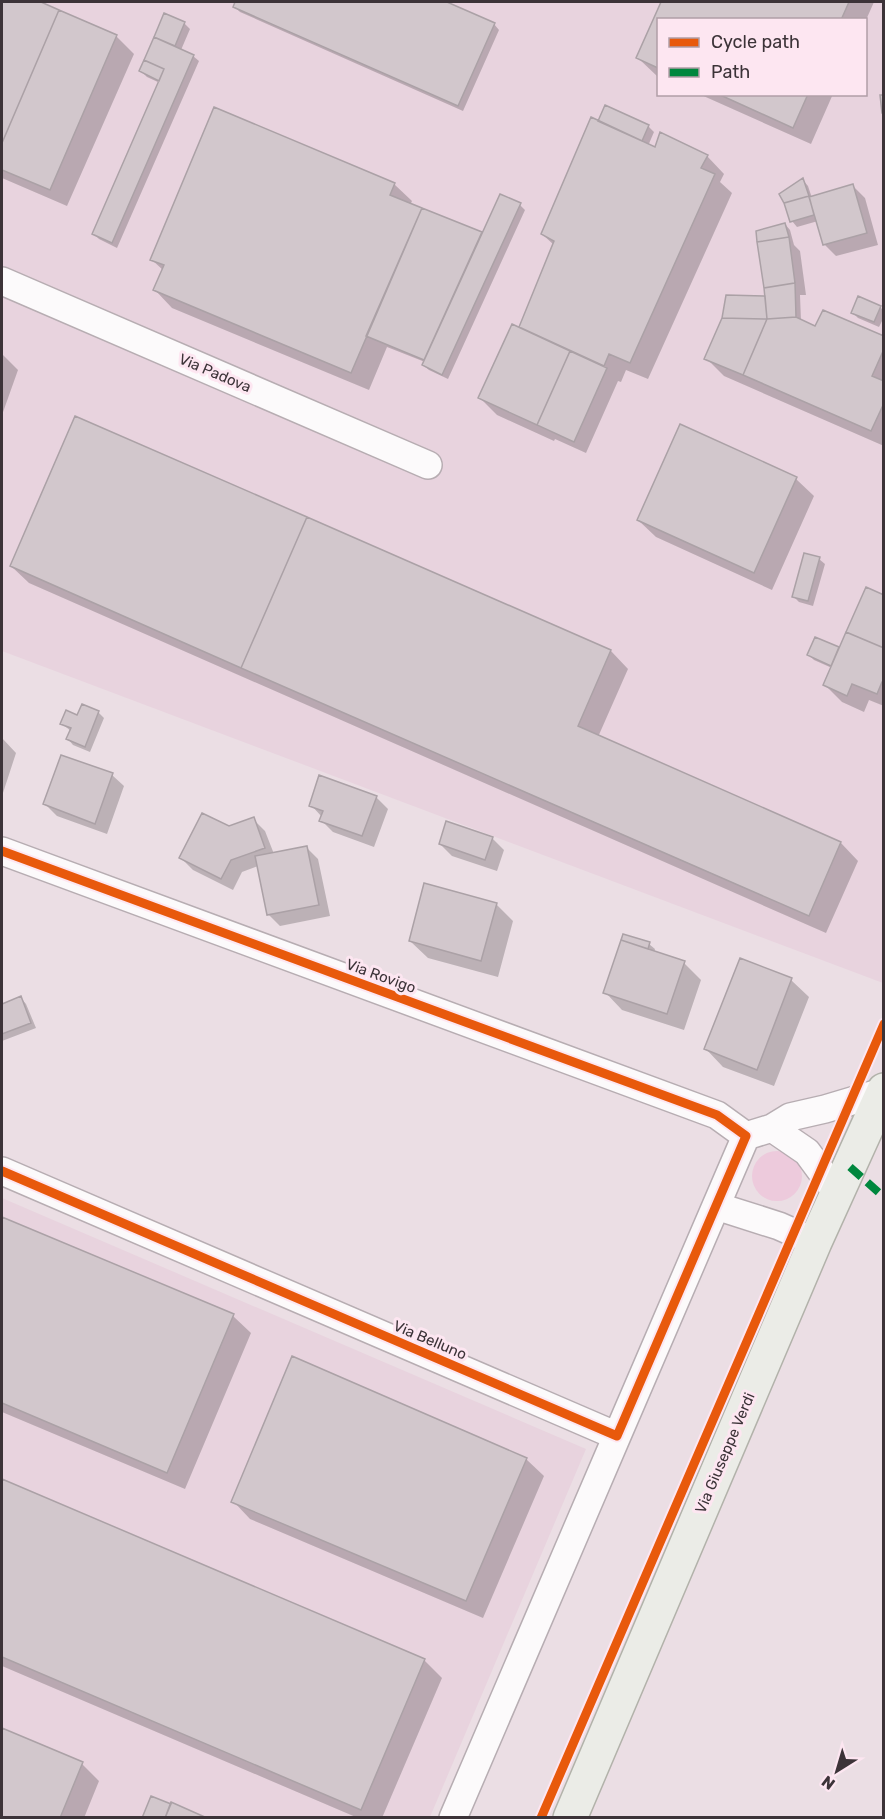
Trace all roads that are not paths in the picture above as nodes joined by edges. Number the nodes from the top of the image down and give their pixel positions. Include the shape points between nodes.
1 (2, 281) edge
2 (428, 465) dead end
3 (2, 851) edge
4 (883, 1091) edge
5 (772, 1128) junction
6 (746, 1136) junction
7 (2, 1171) edge
8 (837, 1193) junction
9 (716, 1206) junction
10 (815, 1242) junction
11 (617, 1436) junction
12 (453, 1818) edge
13 (570, 1818) edge

1 - 2 street, Via Padova
3 - 6 street, Via Rovigo via 717,1115
4 - 5 street via 790,1117
4 - 8 main road, Via Giuseppe Verdi
5 - 6 street
5 - 8 street via 807,1152
6 - 9 street
7 - 11 street, Via Belluno
8 - 10 main road, Via Giuseppe Verdi
9 - 10 street
9 - 11 street
10 - 13 main road, Via Giuseppe Verdi
11 - 12 street

